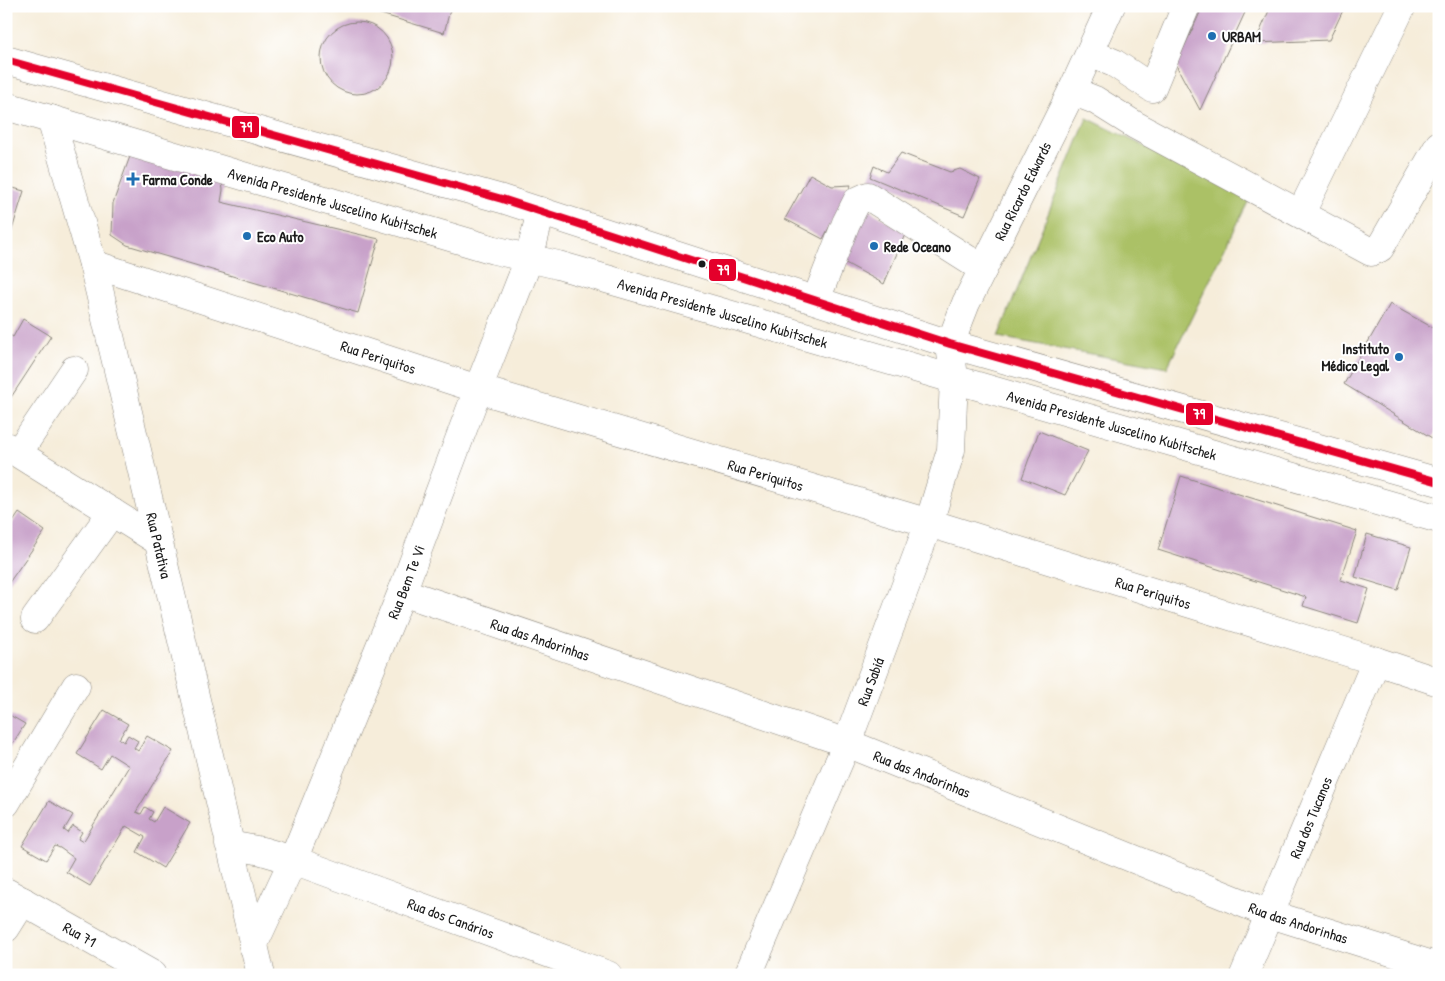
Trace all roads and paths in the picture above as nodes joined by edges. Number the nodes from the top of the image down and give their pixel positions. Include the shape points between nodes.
1 (1111, 6) edge
2 (1186, 6) edge
3 (1402, 6) edge
4 (1090, 53) junction
5 (6, 60) edge
6 (1152, 88) junction
7 (1072, 92) junction
8 (6, 106) edge
9 (50, 119) junction
10 (1135, 125) junction
11 (1439, 145) edge
12 (541, 211) junction
13 (1301, 213) junction
14 (529, 259) junction
15 (93, 264) junction
16 (983, 269) junction
17 (816, 300) junction
18 (950, 344) junction
19 (74, 370) dead end
20 (954, 378) junction
21 (478, 389) junction
22 (12, 450) edge
23 (1439, 482) edge
24 (112, 512) junction
25 (1439, 519) edge
26 (929, 523) junction
27 (158, 541) junction
28 (402, 592) junction
29 (34, 619) dead end
30 (1376, 661) junction
31 (1439, 682) edge
32 (76, 686) dead end
33 (848, 743) junction
34 (6, 804) edge
35 (229, 845) junction
36 (293, 860) junction
37 (15, 896) edge
38 (1270, 914) junction
39 (6, 928) edge
40 (253, 946) junction
41 (1439, 967) edge
42 (153, 975) edge
43 (261, 975) edge
44 (608, 975) edge
45 (748, 975) edge
46 (1244, 975) edge

1 - 4 street, Rua Ricardo Edwards
2 - 6 street
3 - 13 street
4 - 6 street via 1114,63
4 - 7 street, Rua Ricardo Edwards
5 - 12 street
6 - 10 street
7 - 10 street via 1096,100
7 - 16 street, Rua Ricardo Edwards
8 - 9 street, Avenida Presidente Juscelino Kubitschek
9 - 14 street, Avenida Presidente Juscelino Kubitschek
9 - 15 street, Rua Patativa
10 - 13 street
11 - 13 street via 1380,248 1371,252
12 - 14 street, Rua Bem Te Vi
12 - 17 street
14 - 20 street, Avenida Presidente Juscelino Kubitschek
14 - 21 street, Rua Bem Te Vi
15 - 21 street, Rua Periquitos
15 - 27 street, Rua Patativa
16 - 17 street via 868,196 857,201 846,223
16 - 18 street, Rua Ricardo Edwards
17 - 18 street
18 - 20 street, Rua Ricardo Edwards
18 - 23 street
19 - 22 street
20 - 25 street, Avenida Presidente Juscelino Kubitschek
20 - 26 street, Rua Sabiá via 951,450
21 - 26 street, Rua Periquitos
21 - 28 street, Rua Bem Te Vi
22 - 24 street
24 - 27 street
24 - 29 street
26 - 30 street, Rua Periquitos
26 - 33 street, Rua Sabiá
27 - 35 street, Rua Patativa
28 - 33 street, Rua das Andorinhas
28 - 36 street, Rua Bem Te Vi
30 - 31 street, Rua Periquitos
30 - 38 street, Rua dos Tucanos
32 - 34 street
33 - 38 street, Rua das Andorinhas
33 - 45 street, Rua Sabiá
35 - 36 street, Rua dos Canários
35 - 40 street, Rua Patativa
36 - 40 street, Rua Bem Te Vi
36 - 44 street, Rua dos Canários
37 - 39 street
37 - 42 street, Rua 71
38 - 41 street, Rua das Andorinhas
38 - 46 street, Rua dos Tucanos
40 - 43 street, Rua Patativa

